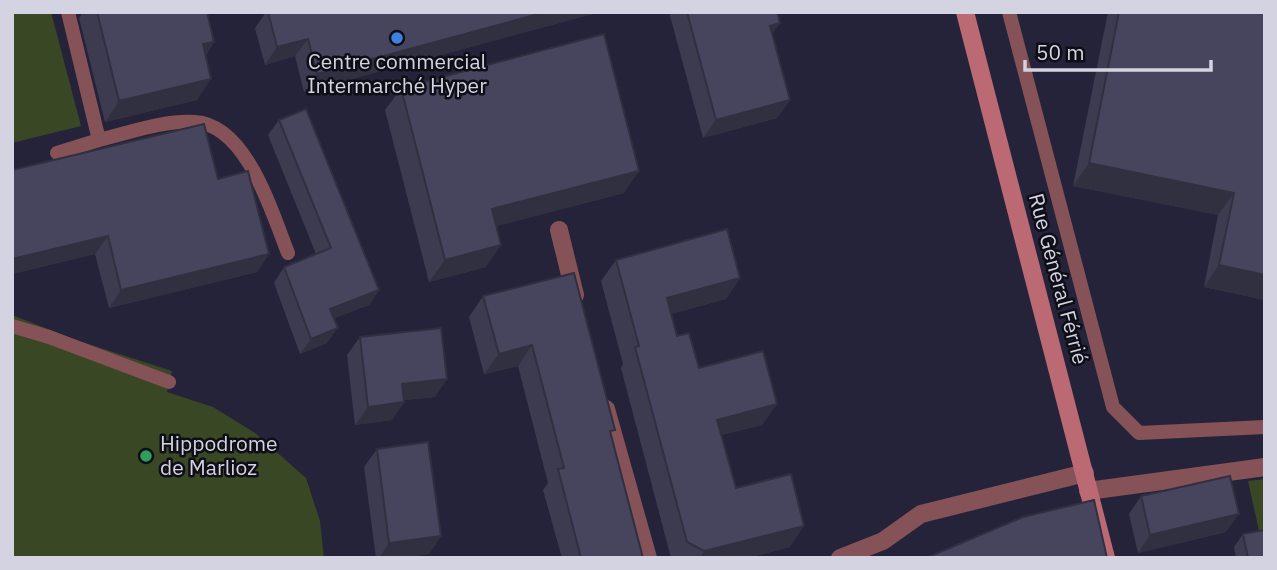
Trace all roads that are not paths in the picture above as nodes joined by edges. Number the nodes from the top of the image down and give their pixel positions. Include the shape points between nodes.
1 (68, 12) edge
2 (965, 12) edge
3 (1009, 12) edge
4 (99, 140) junction
5 (57, 153) dead end
6 (559, 230) dead end
7 (288, 253) dead end
8 (581, 316) edge
9 (12, 326) edge
10 (169, 382) dead end
11 (603, 397) edge
12 (1265, 427) edge
13 (1265, 467) edge
14 (1086, 482) junction
15 (648, 558) edge
16 (840, 558) edge
17 (1106, 558) edge

1 - 4 lane
2 - 14 main road, Rue Général Férrié
3 - 12 lane via 1113,407 1139,433
4 - 5 lane
4 - 7 lane via 179,122 212,128 245,156
6 - 8 street
9 - 10 lane
11 - 15 street
13 - 14 street
14 - 16 street via 921,514 883,541
14 - 17 main road, Rue Général Férrié

